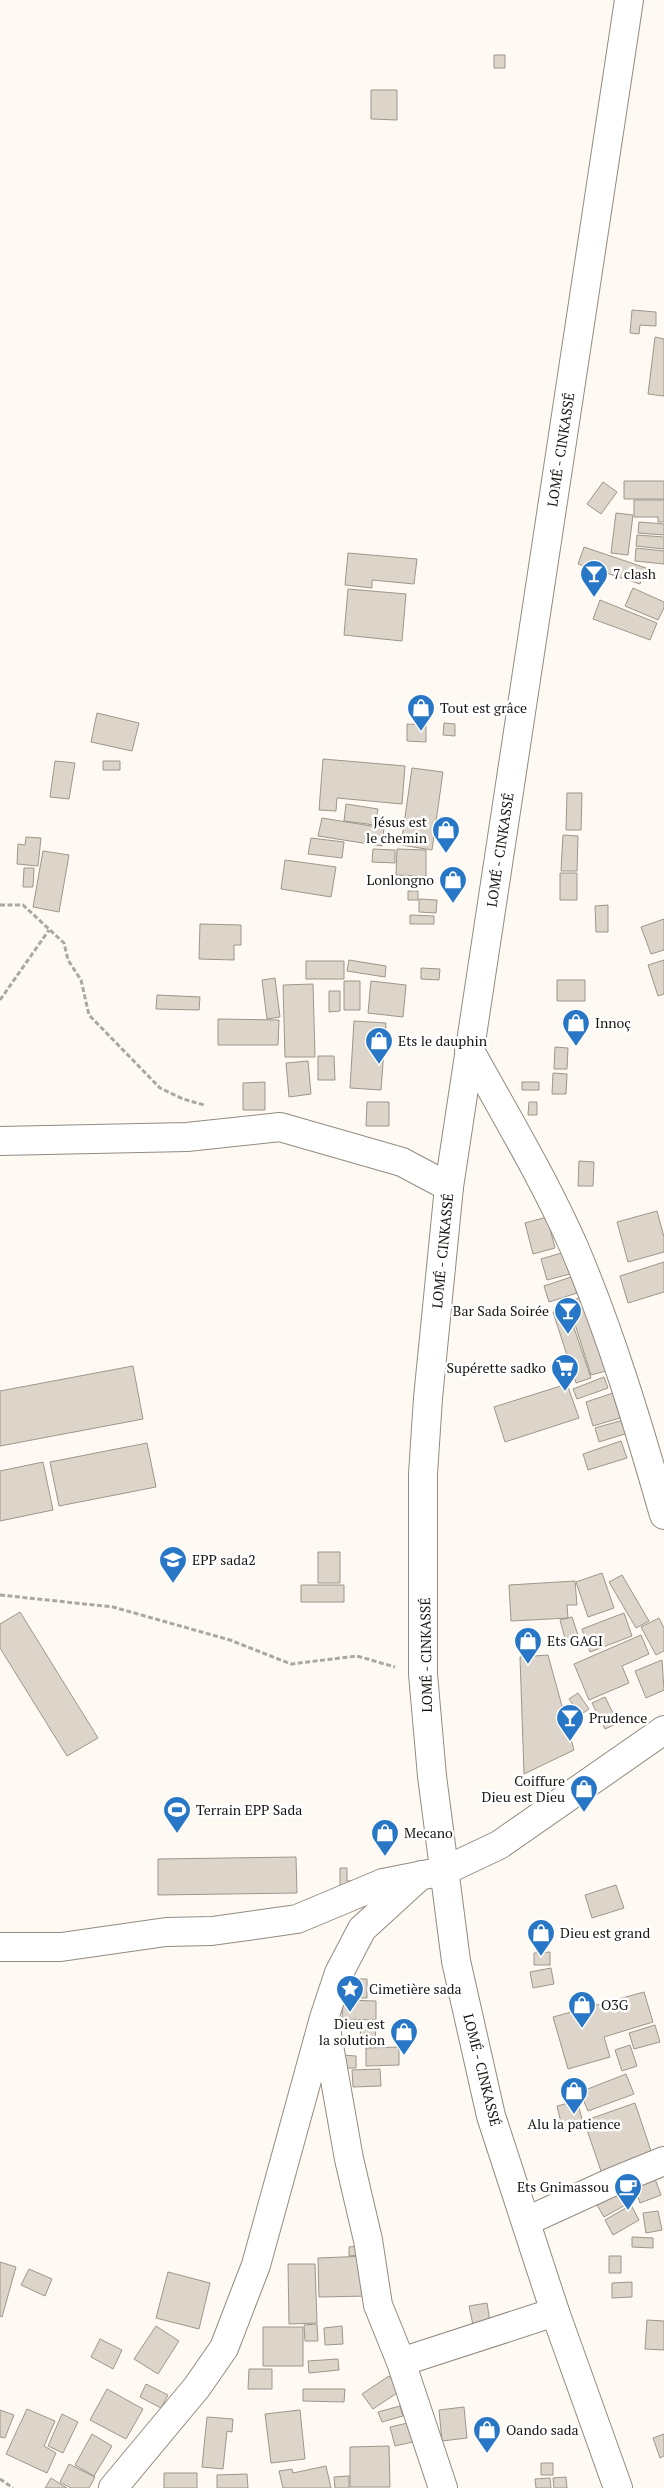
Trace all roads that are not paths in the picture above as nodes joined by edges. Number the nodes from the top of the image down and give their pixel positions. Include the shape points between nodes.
1 (629, 0) edge
2 (470, 1050) junction
3 (0, 1141) edge
4 (449, 1187) junction
5 (664, 1515) edge
6 (664, 1730) edge
7 (433, 1873) junction
8 (0, 1947) edge
9 (324, 2018) junction
10 (664, 2162) edge
11 (527, 2221) junction
12 (555, 2312) junction
13 (401, 2362) junction
14 (113, 2488) edge
15 (443, 2488) edge
16 (618, 2488) edge

1 - 2 main road, LOMÉ - CINKASSÉ
2 - 4 main road, LOMÉ - CINKASSÉ
2 - 5 main road via 526,1150 573,1246 625,1382
3 - 4 main road via 187,1137 280,1127 402,1162
4 - 7 main road, LOMÉ - CINKASSÉ via 423,1474 423,1674 432,1776
6 - 7 main road via 499,1845
7 - 8 main road via 383,1884 297,1919 212,1931 166,1932 61,1947
7 - 9 main road via 362,1929 339,1973
7 - 11 main road, LOMÉ - CINKASSÉ via 491,2116
9 - 13 main road via 378,2305
9 - 14 main road via 256,2265 224,2348 197,2387
10 - 11 main road
11 - 12 main road, LOMÉ - CINKASSÉ
12 - 13 main road
12 - 16 main road, LOMÉ - CINKASSÉ
13 - 15 main road

